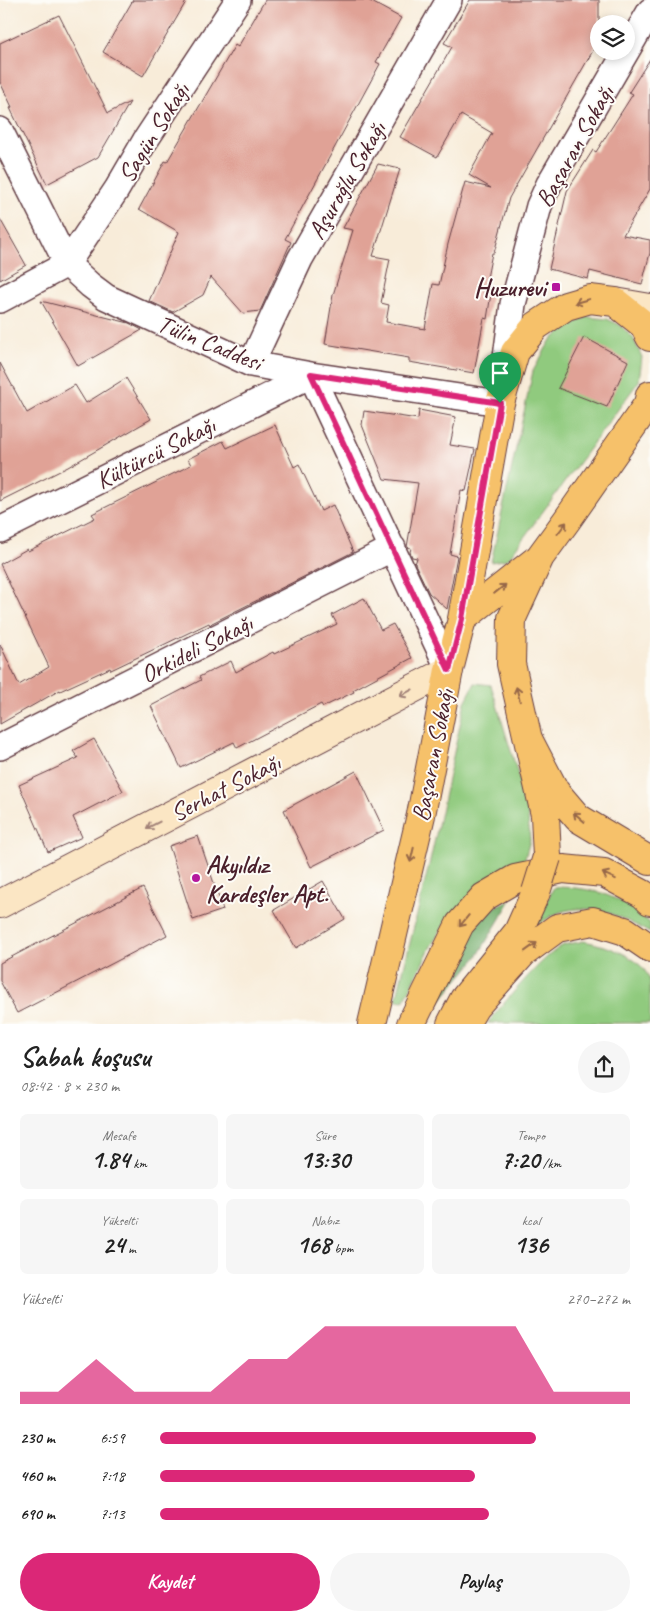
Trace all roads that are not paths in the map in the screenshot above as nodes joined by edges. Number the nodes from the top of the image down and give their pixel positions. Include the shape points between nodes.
1 (238, 0) edge
2 (449, 0) edge
3 (650, 11) edge
4 (0, 130) edge
5 (67, 264) junction
6 (0, 300) edge
7 (615, 302) junction
8 (650, 308) edge
9 (650, 337) edge
10 (251, 364) junction
11 (311, 374) junction
12 (649, 400) edge
13 (500, 403) junction
14 (0, 530) edge
15 (393, 548) junction
16 (540, 557) junction
17 (462, 619) junction
18 (449, 670) junction
19 (529, 741) junction
20 (0, 747) edge
21 (650, 861) edge
22 (650, 901) edge
23 (0, 904) edge
24 (650, 948) edge
25 (372, 1024) edge
26 (411, 1024) edge
27 (451, 1024) edge
28 (465, 1024) edge

1 - 5 street, Sagün Sokağı
2 - 10 street, Aşuroğlu Sokağı via 300,259
3 - 13 street, Başaran Sokağı via 539,206 513,304
4 - 5 street, Tülin Caddesi
5 - 6 street
5 - 10 street, Tülin Caddesi via 106,297
7 - 8 main road
7 - 9 main road via 644,325
7 -> 13 main road via 590,299 566,306 536,326 515,352
10 - 11 street, Tülin Caddesi
11 - 13 street, Tülin Caddesi
11 - 14 street, Kültürcü Sokağı
11 - 15 street
16 -> 12 main road
13 - 17 main road, Başaran Sokağı
15 - 18 street
15 - 20 street, Orkideli Sokağı
17 -> 16 main road
19 -> 16 main road via 511,664 512,618
17 - 18 main road, Başaran Sokağı
18 -> 23 main road, Serhat Sokağı
18 -> 25 main road, Başaran Sokağı via 421,815
21 -> 19 main road via 578,818 555,791
19 - 27 main road, bridge via 545,815 547,857 518,932 464,999
22 -> 26 main road via 604,873 563,869 515,879 484,897 460,924
28 -> 24 main road via 475,1007 523,953 556,928 593,921 625,931

